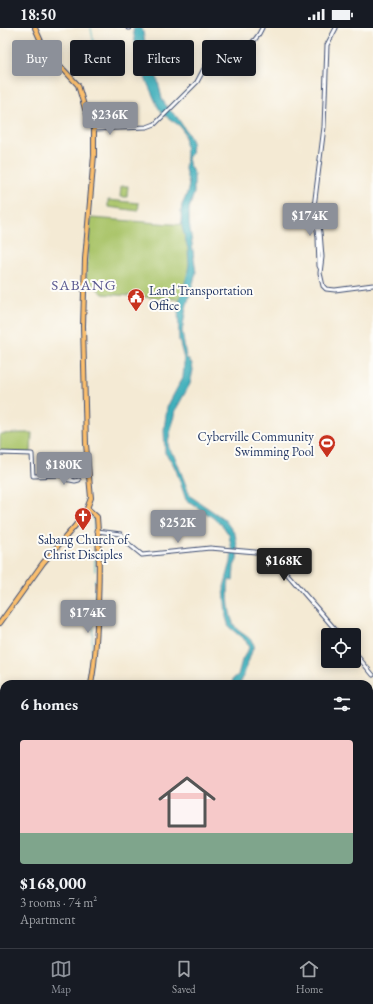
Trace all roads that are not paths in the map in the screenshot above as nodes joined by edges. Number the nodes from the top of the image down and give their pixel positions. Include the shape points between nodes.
1 (35, 28) edge
2 (262, 28) edge
3 (336, 28) edge
4 (94, 128) junction
5 (373, 285) edge
6 (0, 453) edge
7 (70, 478) dead end
8 (87, 508) junction
9 (97, 531) junction
10 (0, 623) edge
11 (334, 628) edge
12 (361, 660) edge
13 (373, 675) edge
14 (92, 680) edge

1 - 4 main road via 49,59 78,85
2 - 4 street via 257,39 241,48 216,46 197,82 157,123 150,126 124,128 114,125
3 - 5 street via 327,45 324,127 314,203 321,281 326,289 335,290
4 - 8 main road via 83,326 86,444 91,496
6 - 7 street via 32,454 33,476 65,475
8 - 9 main road via 97,517
8 - 10 main road
9 - 11 street via 121,534 125,541 142,555 210,548 266,552
9 - 14 main road via 99,598
12 - 13 street

